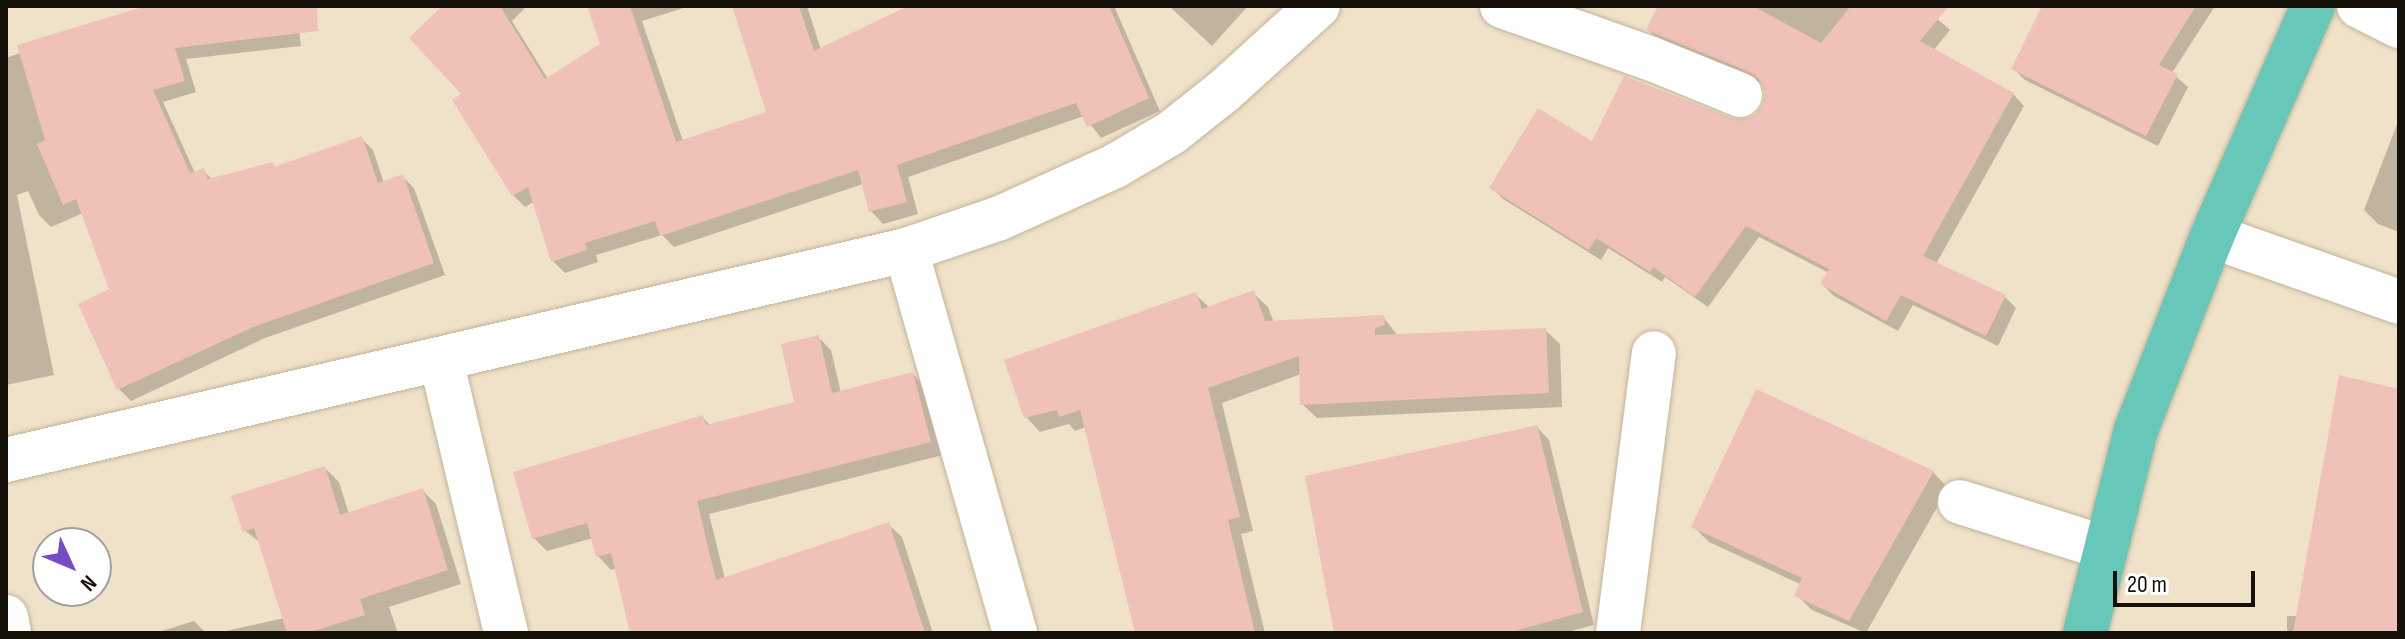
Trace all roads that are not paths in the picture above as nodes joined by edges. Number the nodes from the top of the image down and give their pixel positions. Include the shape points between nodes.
1 (1318, 6) edge
2 (1502, 6) edge
3 (2313, 6) edge
4 (2359, 6) edge
5 (2399, 26) edge
6 (1740, 95) dead end
7 (2212, 236) junction
8 (906, 250) junction
9 (2399, 302) edge
10 (1654, 353) dead end
11 (441, 360) junction
12 (6, 460) edge
13 (1960, 502) dead end
14 (2106, 548) junction
15 (6, 617) edge
16 (9, 633) edge
17 (506, 633) edge
18 (1015, 633) edge
19 (1618, 633) edge
20 (2085, 633) edge

1 - 8 street via 1223,92 1160,140 1000,218
2 - 6 street
3 - 7 main road
4 - 5 street
7 - 9 street
7 - 14 main road via 2136,430
8 - 11 street
8 - 18 street
10 - 19 street
11 - 12 street
11 - 17 street
13 - 14 street
14 - 20 main road
15 - 16 street

